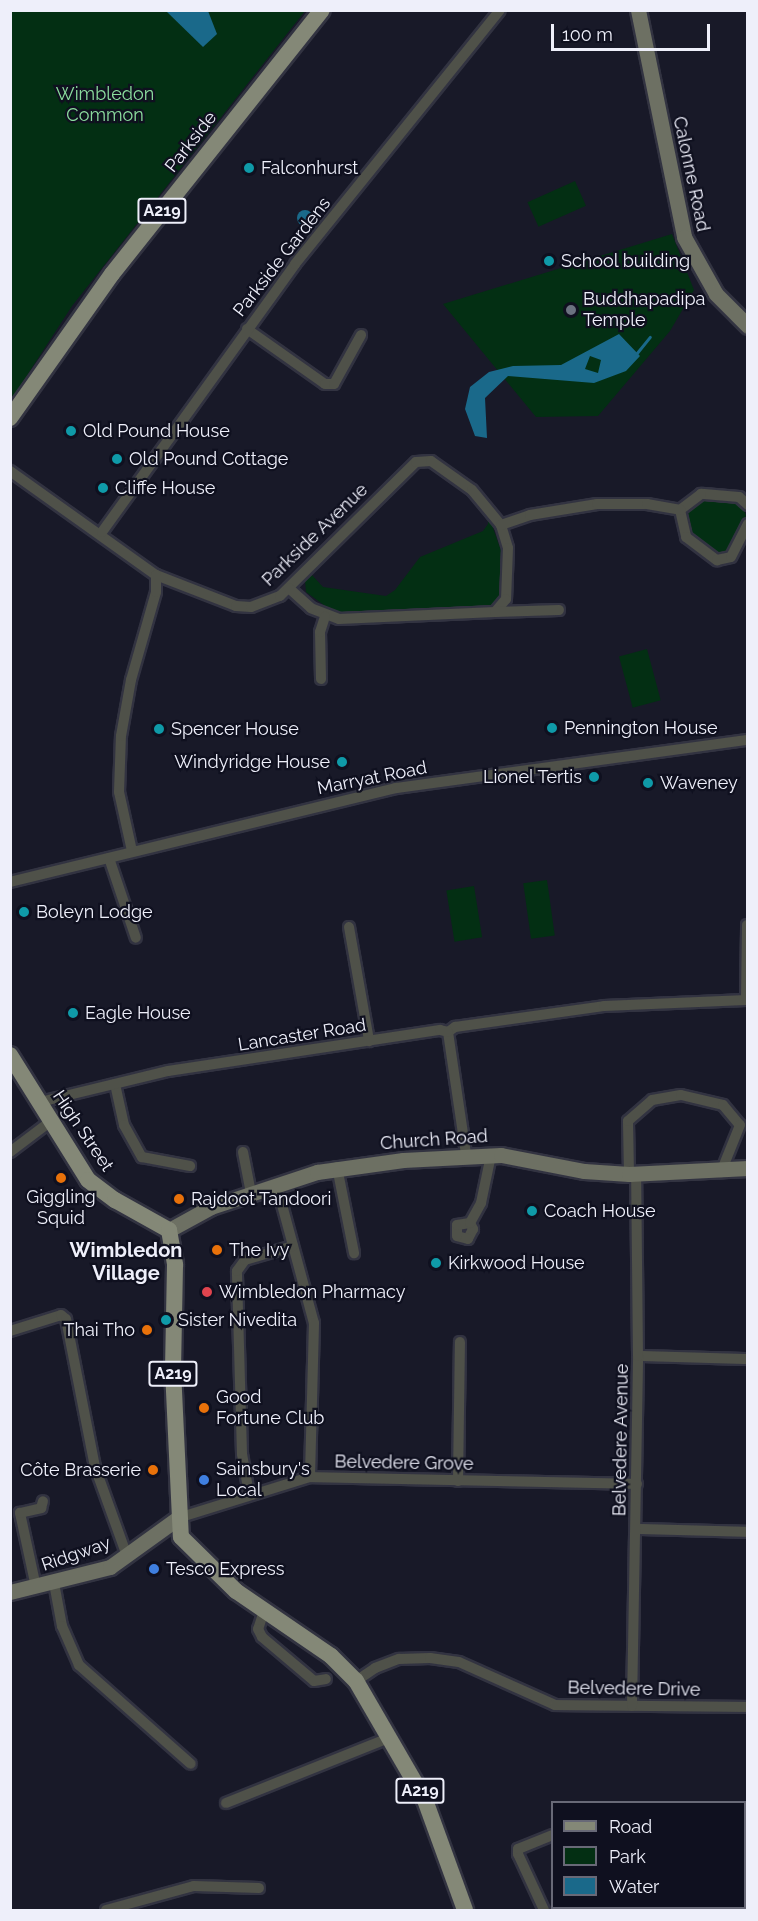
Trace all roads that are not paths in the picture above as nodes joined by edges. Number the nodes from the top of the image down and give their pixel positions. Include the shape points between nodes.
1 (322, 10) edge
2 (500, 10) edge
3 (638, 10) edge
4 (747, 326) edge
5 (247, 329) junction
6 (361, 335) dead end
7 (10, 418) edge
8 (10, 471) edge
9 (747, 505) edge
10 (680, 510) junction
11 (747, 524) edge
12 (501, 525) junction
13 (102, 532) junction
14 (156, 575) junction
15 (289, 588) junction
16 (559, 610) dead end
17 (495, 612) junction
18 (325, 616) junction
19 (321, 679) dead end
20 (747, 740) edge
21 (132, 851) junction
22 (109, 858) junction
23 (10, 882) edge
24 (747, 925) edge
25 (349, 927) dead end
26 (136, 938) dead end
27 (746, 1005) edge
28 (448, 1032) junction
29 (369, 1041) junction
30 (10, 1055) edge
31 (115, 1084) junction
32 (40, 1102) junction
33 (51, 1121) junction
34 (10, 1152) edge
35 (243, 1152) dead end
36 (466, 1154) junction
37 (491, 1155) junction
38 (190, 1166) dead end
39 (337, 1167) junction
40 (747, 1168) edge
41 (721, 1172) junction
42 (632, 1174) junction
43 (258, 1191) junction
44 (470, 1223) dead end
45 (169, 1230) junction
46 (293, 1246) junction
47 (354, 1253) dead end
48 (10, 1331) edge
49 (460, 1342) dead end
50 (638, 1356) junction
51 (747, 1359) edge
52 (310, 1477) junction
53 (458, 1481) junction
54 (637, 1484) junction
55 (249, 1494) junction
56 (43, 1501) dead end
57 (178, 1518) junction
58 (636, 1529) junction
59 (747, 1532) edge
60 (127, 1556) junction
61 (54, 1583) junction
62 (36, 1587) junction
63 (10, 1592) edge
64 (264, 1611) junction
65 (326, 1679) dead end
66 (356, 1681) junction
67 (632, 1706) junction
68 (747, 1707) edge
69 (391, 1737) junction
70 (191, 1764) dead end
71 (226, 1803) dead end
72 (551, 1835) edge
73 (259, 1888) dead end
74 (546, 1906) edge
75 (106, 1911) edge
76 (465, 1911) edge

1 - 7 main road, Parkside / A219 via 112,274
2 - 5 street, Parkside Gardens
3 - 4 street, Calonne Road via 684,237 716,294
5 - 6 street via 325,384 334,384
5 - 13 street, Parkside Gardens
8 - 13 street, Parkside Avenue
9 - 10 street via 739,497 701,494
10 - 11 street via 686,537 717,560 731,557
10 - 12 street via 647,504 597,504 530,515
12 - 15 street, Parkside Avenue via 472,490 451,473 431,461 416,462
12 - 17 street via 509,573 506,599
13 - 14 street, Parkside Avenue
14 - 15 street, Parkside Avenue via 236,606 267,603
14 - 21 street via 156,592 131,680 121,736 120,792
15 - 18 street
16 - 17 street
17 - 18 street via 354,620
18 - 19 street via 320,632
20 - 21 street, Marryat Road via 396,788
21 - 22 street, Marryat Road
22 - 23 street, Marryat Road
22 - 26 street
24 - 27 street
25 - 29 street
27 - 28 street, Lancaster Road via 604,1006 455,1027
28 - 29 street, Lancaster Road
28 - 36 street
29 - 31 street, Lancaster Road via 168,1071
30 - 32 main road, High Street
31 - 32 street, Lancaster Road
31 - 38 street via 124,1125 142,1157
32 - 33 main road, High Street
33 - 34 street
33 - 45 main road, High Street via 96,1187
35 - 43 street
36 - 37 street, Church Road
36 - 39 street, Church Road
37 - 42 street, Church Road via 584,1171
37 - 44 street via 486,1192
39 - 43 street, Church Road
39 - 47 street
40 - 41 street, Church Road
41 - 42 street, Church Road
41 - 42 street via 740,1125 723,1105 681,1095 652,1100 628,1121
42 - 50 street, Belvedere Avenue
43 - 45 street, Church Road via 195,1214
43 - 46 street via 281,1201
45 - 57 main road, A219 via 175,1265
46 - 52 street via 314,1323
46 - 55 street via 245,1260 237,1271 242,1454
48 - 60 street via 61,1316 66,1319 95,1467
49 - 53 street
50 - 51 street
50 - 54 street, Belvedere Avenue
52 - 53 street, Belvedere Grove
52 - 55 street, Belvedere Grove
53 - 54 street, Belvedere Grove
54 - 58 street, Belvedere Avenue
55 - 57 street, Belvedere Grove
56 - 62 street via 41,1508 20,1513
57 - 60 street, Ridgway
57 - 64 main road, A219 via 181,1537 207,1566
58 - 59 street
58 - 67 street, Belvedere Avenue
60 - 61 street, Ridgway via 98,1571
61 - 62 street, Ridgway
61 - 70 street via 62,1626 79,1665
62 - 63 street, Ridgway
64 - 65 street via 258,1629 262,1637 314,1681
64 - 66 main road, A219 via 331,1656
66 - 67 street, Belvedere Drive via 399,1659 430,1658 459,1662 555,1705
66 - 69 main road, A219
67 - 68 street, Belvedere Drive
69 - 71 street
69 - 76 main road, A219 via 425,1800
72 - 74 street via 518,1849
73 - 75 street via 194,1886

